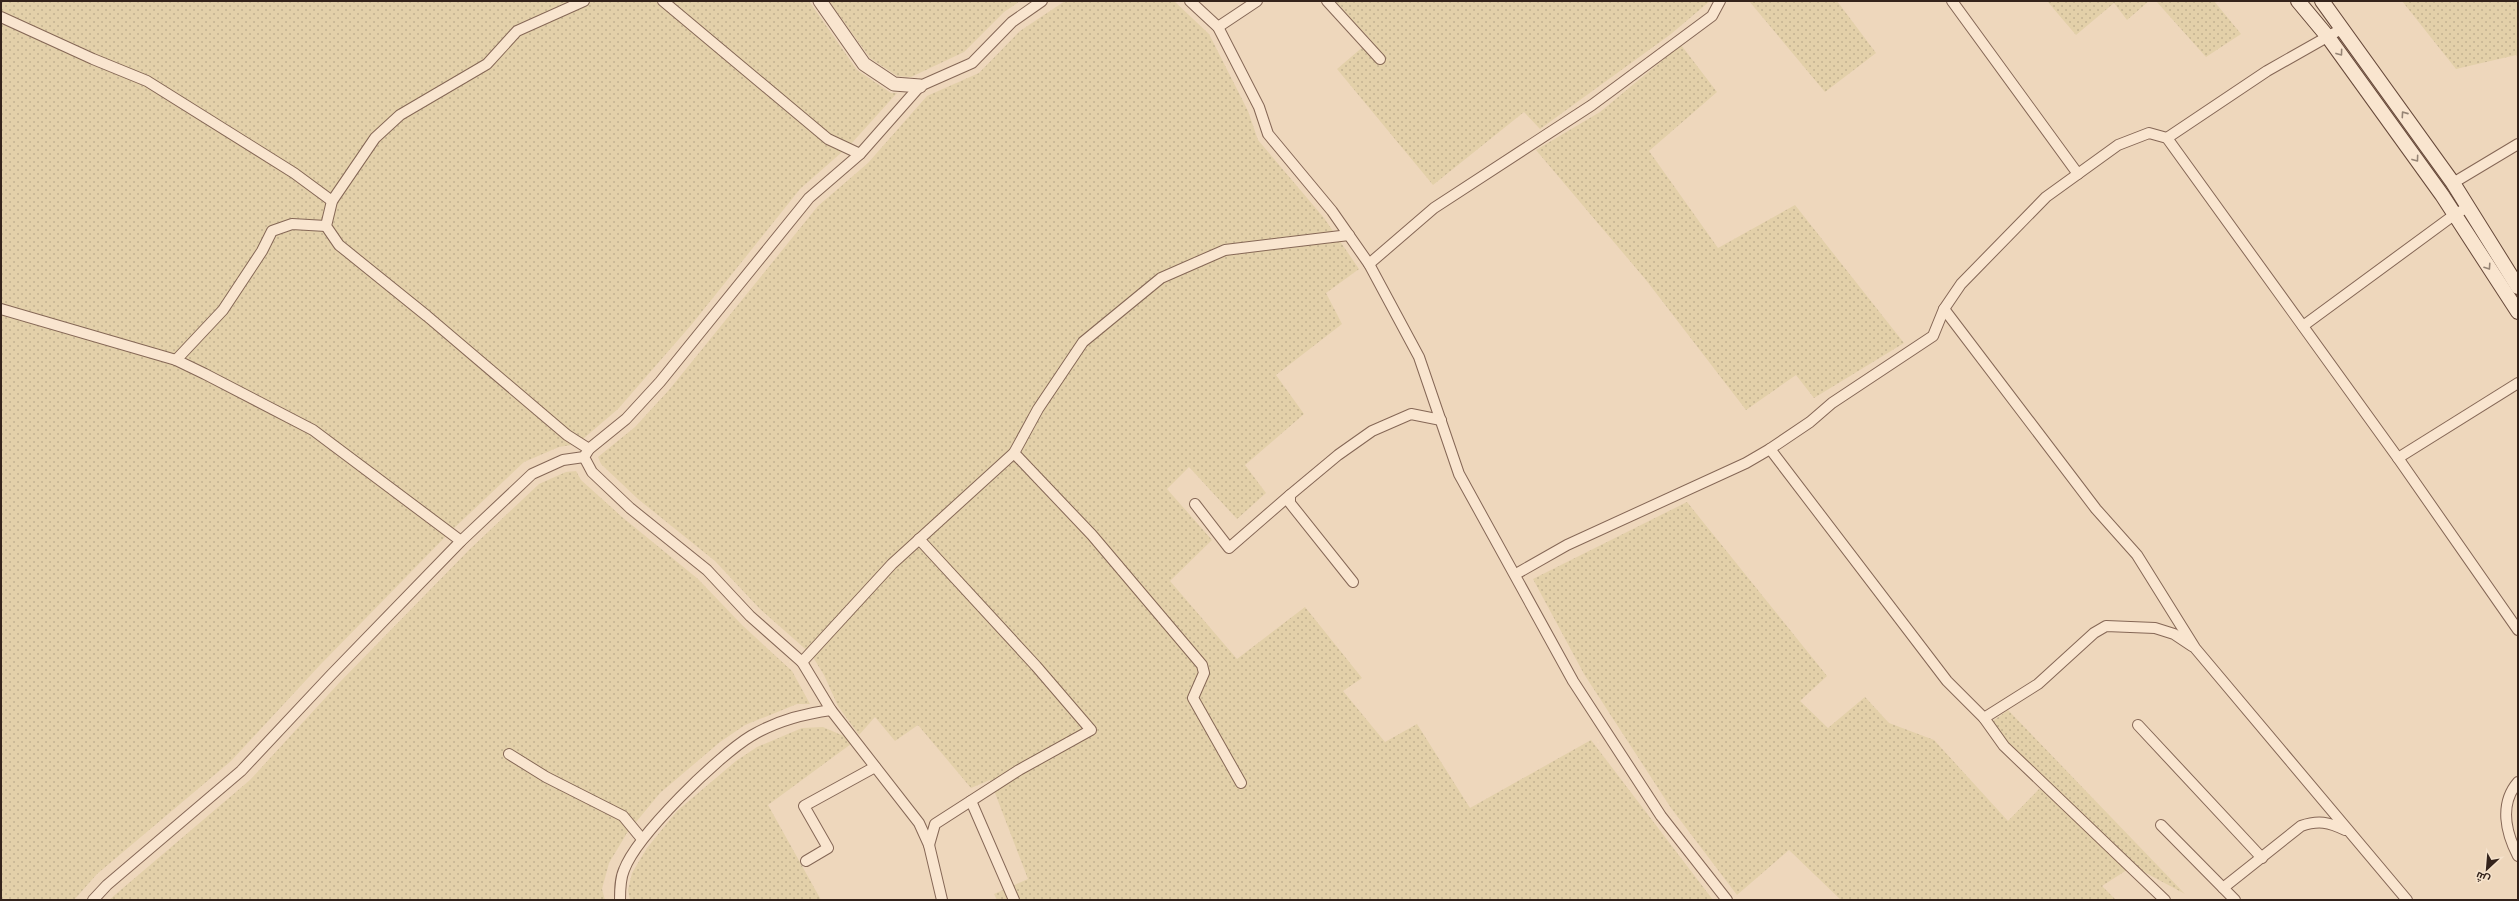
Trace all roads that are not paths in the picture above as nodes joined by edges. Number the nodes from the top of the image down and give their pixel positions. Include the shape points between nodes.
1 (584, 1) edge
2 (664, 1) edge
3 (820, 1) edge
4 (1042, 1) edge
5 (1190, 1) edge
6 (1257, 1) edge
7 (1327, 1) edge
8 (1719, 1) edge
9 (1952, 1) edge
10 (2322, 1) edge
11 (2301, 2) edge
12 (1, 17) edge
13 (1218, 27) junction
14 (2343, 28) junction
15 (2328, 37) junction
16 (1380, 59) dead end
17 (920, 86) junction
18 (2167, 138) junction
19 (2518, 144) edge
20 (860, 154) junction
21 (2078, 174) junction
22 (2453, 183) junction
23 (332, 201) junction
24 (2468, 207) junction
25 (2454, 215) junction
26 (326, 226) junction
27 (1349, 235) junction
28 (1369, 264) junction
29 (2518, 287) edge
30 (1, 309) edge
31 (1944, 309) junction
32 (2518, 312) edge
33 (2303, 326) junction
34 (176, 360) junction
35 (2518, 383) edge
36 (1441, 420) junction
37 (1770, 449) junction
38 (587, 453) junction
39 (1014, 453) junction
40 (2398, 458) junction
41 (1290, 495) junction
42 (1194, 504) dead end
43 (919, 539) junction
44 (461, 541) junction
45 (1516, 574) junction
46 (1354, 582) dead end
47 (2518, 630) edge
48 (2195, 648) junction
49 (802, 662) junction
50 (831, 710) junction
51 (1984, 718) junction
52 (2138, 725) dead end
53 (509, 754) dead end
54 (875, 766) junction
55 (2518, 782) edge
56 (1241, 783) dead end
57 (971, 801) junction
58 (2161, 825) dead end
59 (2349, 832) junction
60 (642, 839) junction
61 (929, 845) junction
62 (2518, 856) edge
63 (2262, 858) junction
64 (806, 861) dead end
65 (2223, 888) junction
66 (93, 900) edge
67 (620, 900) edge
68 (942, 900) edge
69 (1014, 900) edge
70 (1727, 900) edge
71 (2165, 900) edge
72 (2235, 900) edge
73 (2407, 900) edge

1 - 23 street via 517,31 487,64 400,115 375,138
2 - 20 street via 828,139
3 - 17 street via 864,64 894,84
4 - 17 street via 1012,22 972,63
5 - 13 street
6 - 13 street
7 - 16 street
8 - 28 street via 1712,16 1592,105 1434,208
9 - 21 street
10 - 14 main road
11 - 15 main road
12 - 23 street via 147,81 294,173
13 - 27 street via 1259,107 1268,134
14 - 15 street
22 -> 14 main road
15 - 18 street via 2267,71
15 -> 25 main road
17 - 20 street
18 - 21 street via 2149,133 2118,145
18 - 33 street
19 - 22 street
20 - 38 street via 809,198 660,382 626,419
21 - 31 street via 2046,197 1961,284
22 - 24 main road
23 - 26 street
24 - 25 street
24 - 29 main road
25 -> 32 main road
25 - 33 street
26 - 34 street via 292,224 272,231 262,251 223,310
26 - 38 street via 339,245 427,316
27 - 28 street
27 - 39 street via 1225,250 1161,278 1083,342 1038,409
28 - 36 street via 1419,356
30 - 34 street
31 - 37 street via 1932,336 1832,402 1810,422
31 - 48 street via 2096,509 2137,555
33 - 40 street
34 - 44 street via 313,430
35 - 40 street
36 - 41 street via 1411,414 1372,431
36 - 45 street via 1460,474
37 - 45 street via 1746,463 1567,545
37 - 51 street via 1947,680
38 - 44 street via 563,460 532,474
38 - 49 street via 592,472 630,508 707,570 750,616
39 - 43 street
39 - 56 street via 1092,535 1202,664 1204,673 1193,698
40 - 47 street
41 - 42 street via 1229,548
41 - 46 street via 1290,503
43 - 49 street via 892,564
43 - 57 street via 1091,730 1019,770
44 - 66 street via 241,772 107,884
45 - 70 street via 1586,700 1661,816
48 - 51 street via 2174,634 2155,628 2106,626 2094,633 2038,684
48 - 59 street
49 - 50 street
50 - 54 street
50 - 60 street via 799,714 751,736 673,805
51 - 71 street via 2004,746
52 - 63 street
53 - 60 street via 546,777 623,816
54 - 61 street via 920,822
54 - 64 street via 804,806 828,848
55 - 62 street via 2512,789 2506,811 2508,837
57 - 61 street via 935,824
57 - 69 street
58 - 65 street
59 - 63 street via 2329,822 2314,822 2301,826
59 - 73 street
60 - 67 street via 624,870
61 - 68 street
63 - 65 street
65 - 72 street

